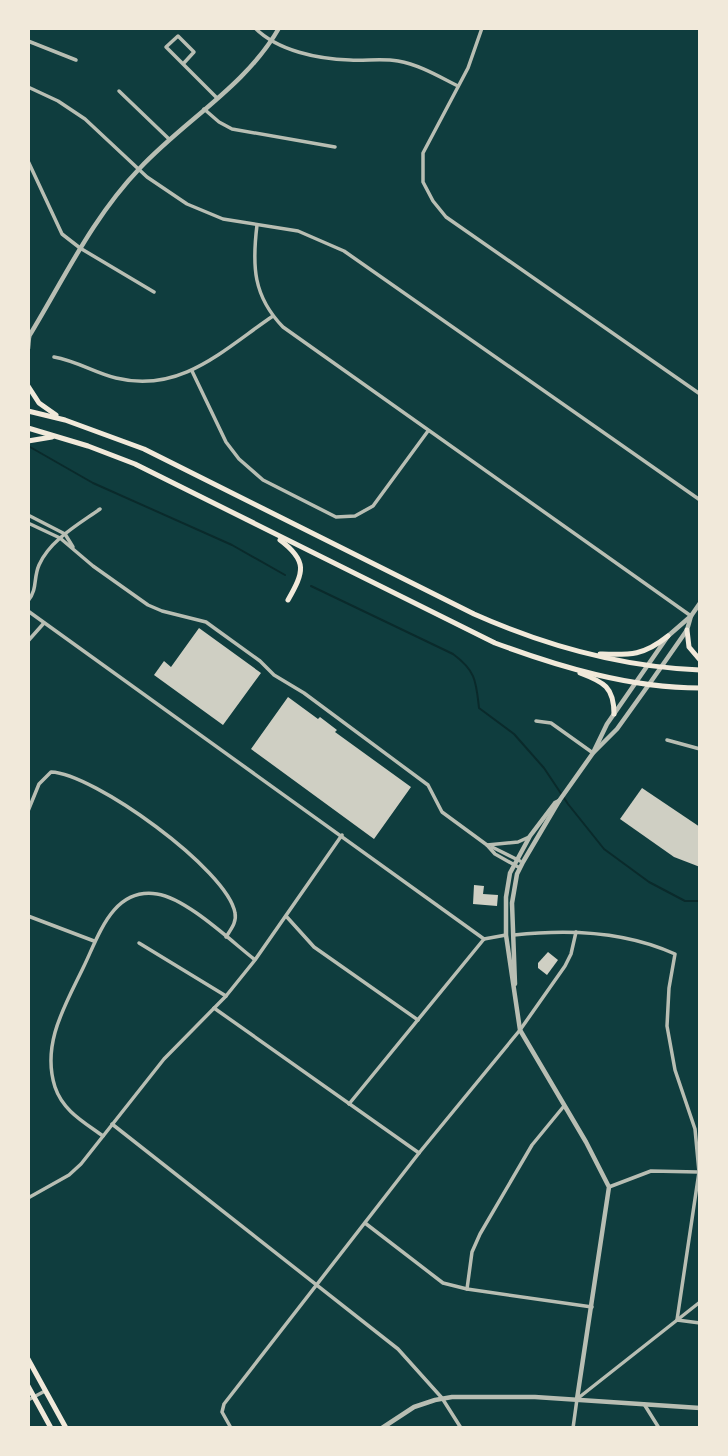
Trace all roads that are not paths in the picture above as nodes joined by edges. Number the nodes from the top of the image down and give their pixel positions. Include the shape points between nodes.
1 (255, 28) edge
2 (279, 28) edge
3 (482, 28) edge
4 (272, 40) junction
5 (28, 41) edge
6 (76, 60) dead end
7 (183, 64) junction
8 (458, 86) junction
9 (28, 87) edge
10 (119, 91) dead end
11 (217, 98) junction
12 (205, 108) junction
13 (169, 139) junction
14 (335, 146) dead end
15 (28, 160) edge
16 (138, 169) junction
17 (257, 225) junction
18 (80, 248) junction
19 (155, 292) dead end
20 (273, 316) junction
21 (28, 324) edge
22 (34, 327) junction
23 (29, 337) edge
24 (28, 348) edge
25 (54, 358) dead end
26 (192, 371) junction
27 (28, 386) edge
28 (700, 394) edge
29 (28, 411) edge
30 (65, 420) junction
31 (28, 428) edge
32 (428, 431) junction
33 (58, 436) junction
34 (28, 441) edge
35 (700, 500) edge
36 (100, 509) dead end
37 (28, 515) edge
38 (28, 523) edge
39 (266, 530) junction
40 (65, 534) junction
41 (60, 538) junction
42 (74, 549) junction
43 (288, 600) dead end
44 (28, 601) edge
45 (700, 603) edge
46 (28, 611) edge
47 (691, 616) junction
48 (44, 623) junction
49 (687, 630) junction
50 (668, 636) junction
51 (28, 641) edge
52 (582, 653) junction
53 (700, 660) edge
54 (547, 661) junction
55 (647, 666) junction
56 (661, 667) junction
57 (700, 670) edge
58 (636, 682) junction
59 (650, 683) junction
60 (700, 688) edge
61 (614, 714) junction
62 (536, 721) dead end
63 (667, 740) dead end
64 (700, 748) edge
65 (593, 753) junction
66 (559, 801) junction
67 (28, 811) edge
68 (342, 835) junction
69 (530, 836) junction
70 (487, 845) junction
71 (519, 864) junction
72 (28, 916) edge
73 (286, 916) junction
74 (576, 932) junction
75 (506, 935) junction
76 (513, 935) junction
77 (226, 937) junction
78 (484, 939) junction
79 (94, 941) junction
80 (139, 943) dead end
81 (255, 960) junction
82 (514, 988) junction
83 (226, 996) junction
84 (214, 1008) junction
85 (418, 1020) junction
86 (520, 1030) junction
87 (349, 1104) junction
88 (564, 1105) junction
89 (112, 1124) junction
90 (103, 1136) junction
91 (419, 1153) junction
92 (699, 1172) edge
93 (609, 1187) junction
94 (28, 1198) edge
95 (365, 1223) junction
96 (317, 1285) junction
97 (467, 1289) junction
98 (700, 1302) edge
99 (592, 1307) junction
100 (677, 1320) junction
101 (700, 1323) edge
102 (28, 1359) edge
103 (28, 1386) edge
104 (46, 1391) junction
105 (442, 1398) junction
106 (31, 1399) edge
107 (577, 1399) junction
108 (644, 1404) junction
109 (700, 1408) edge
110 (51, 1428) edge
111 (66, 1428) edge
112 (230, 1428) edge
113 (382, 1428) edge
114 (461, 1428) edge
115 (573, 1428) edge
116 (659, 1428) edge

1 - 4 street
2 - 4 street
3 - 8 street
4 - 8 street via 327,58 409,63
4 - 11 street
5 - 6 street
7 - 7 street via 194,52 177,36 166,47
7 - 11 street
8 - 28 street via 423,153 423,182 433,201 446,217
9 - 16 street via 79,114
10 - 13 street
11 - 12 street
12 - 13 street
12 - 14 street via 232,129
13 - 16 street
15 - 18 street via 56,225
16 - 17 street via 198,210
16 - 18 street
17 - 20 street via 253,261 261,295
17 - 35 street via 298,231 344,251
18 - 19 street
18 - 22 street
20 - 26 street
20 - 32 street via 291,334
21 - 22 street
22 - 23 street
23 - 24 street
25 - 26 street via 130,381 159,380
26 - 32 street via 226,442 244,464 263,480 336,517 355,516 373,506
27 - 30 main road via 39,403
29 - 30 main road
30 - 52 main road via 174,463 503,627
31 - 33 main road
32 - 47 street
33 - 34 main road
33 - 39 main road via 135,464
36 - 40 street
37 - 40 street
38 - 41 street
39 - 43 main road via 290,547 301,562 300,577
39 - 54 main road via 466,630
40 - 41 street
40 - 42 street
41 - 42 street
41 - 44 street via 39,565 35,591
42 - 70 street via 148,605 206,622 428,785 442,812
45 - 47 street
46 - 48 street
47 - 49 street
47 - 50 street
48 - 51 street
48 - 68 street
49 - 53 main road via 689,647
49 - 56 street
50 - 52 main road via 639,653
50 - 55 street
52 - 55 main road
54 - 58 main road
54 - 61 main road via 606,687
55 - 56 main road
55 - 58 street
56 - 57 main road
56 - 59 street
58 - 59 main road
58 - 61 street
59 - 60 main road
59 - 65 street
61 - 65 street
62 - 65 street via 551,723
63 - 64 street
65 - 66 street
66 - 69 street
66 - 71 street
67 - 77 street via 39,784 51,772 97,788 206,867 234,908 235,922
68 - 73 street
68 - 78 street
69 - 70 street
69 - 71 street
70 - 71 street
71 - 75 street via 510,873
71 - 76 street via 513,890
72 - 79 street
73 - 81 street
73 - 85 street via 314,947
74 - 76 street
74 - 86 street via 565,966
74 - 92 street via 624,938 676,954 667,1026 675,1070 695,1129
75 - 76 street
75 - 78 street
75 - 82 street
76 - 82 street
77 - 79 street via 173,898 146,893 117,907
77 - 81 street
78 - 85 street
79 - 90 street via 59,1017 51,1069 64,1105
80 - 83 street
81 - 83 street
82 - 86 street
83 - 84 street
84 - 87 street
84 - 89 street via 164,1059
85 - 87 street
86 - 88 street
86 - 91 street
87 - 91 street
88 - 93 street
88 - 97 street via 533,1145 473,1247
89 - 90 street
89 - 96 street
90 - 94 street via 74,1172
91 - 95 street
92 - 93 street via 651,1171
92 - 100 street
93 - 99 street
95 - 96 street
95 - 97 street via 438,1280
96 - 105 street via 398,1349
96 - 112 street via 227,1401 222,1412
97 - 99 street
98 - 100 street
99 - 107 street
100 - 101 street
100 - 107 street
102 - 104 main road
103 - 106 main road
104 - 106 street
104 - 111 main road
105 - 107 street
105 - 113 street via 414,1407
105 - 114 street
106 - 110 main road
107 - 108 street
107 - 115 street
108 - 109 street
108 - 116 street

